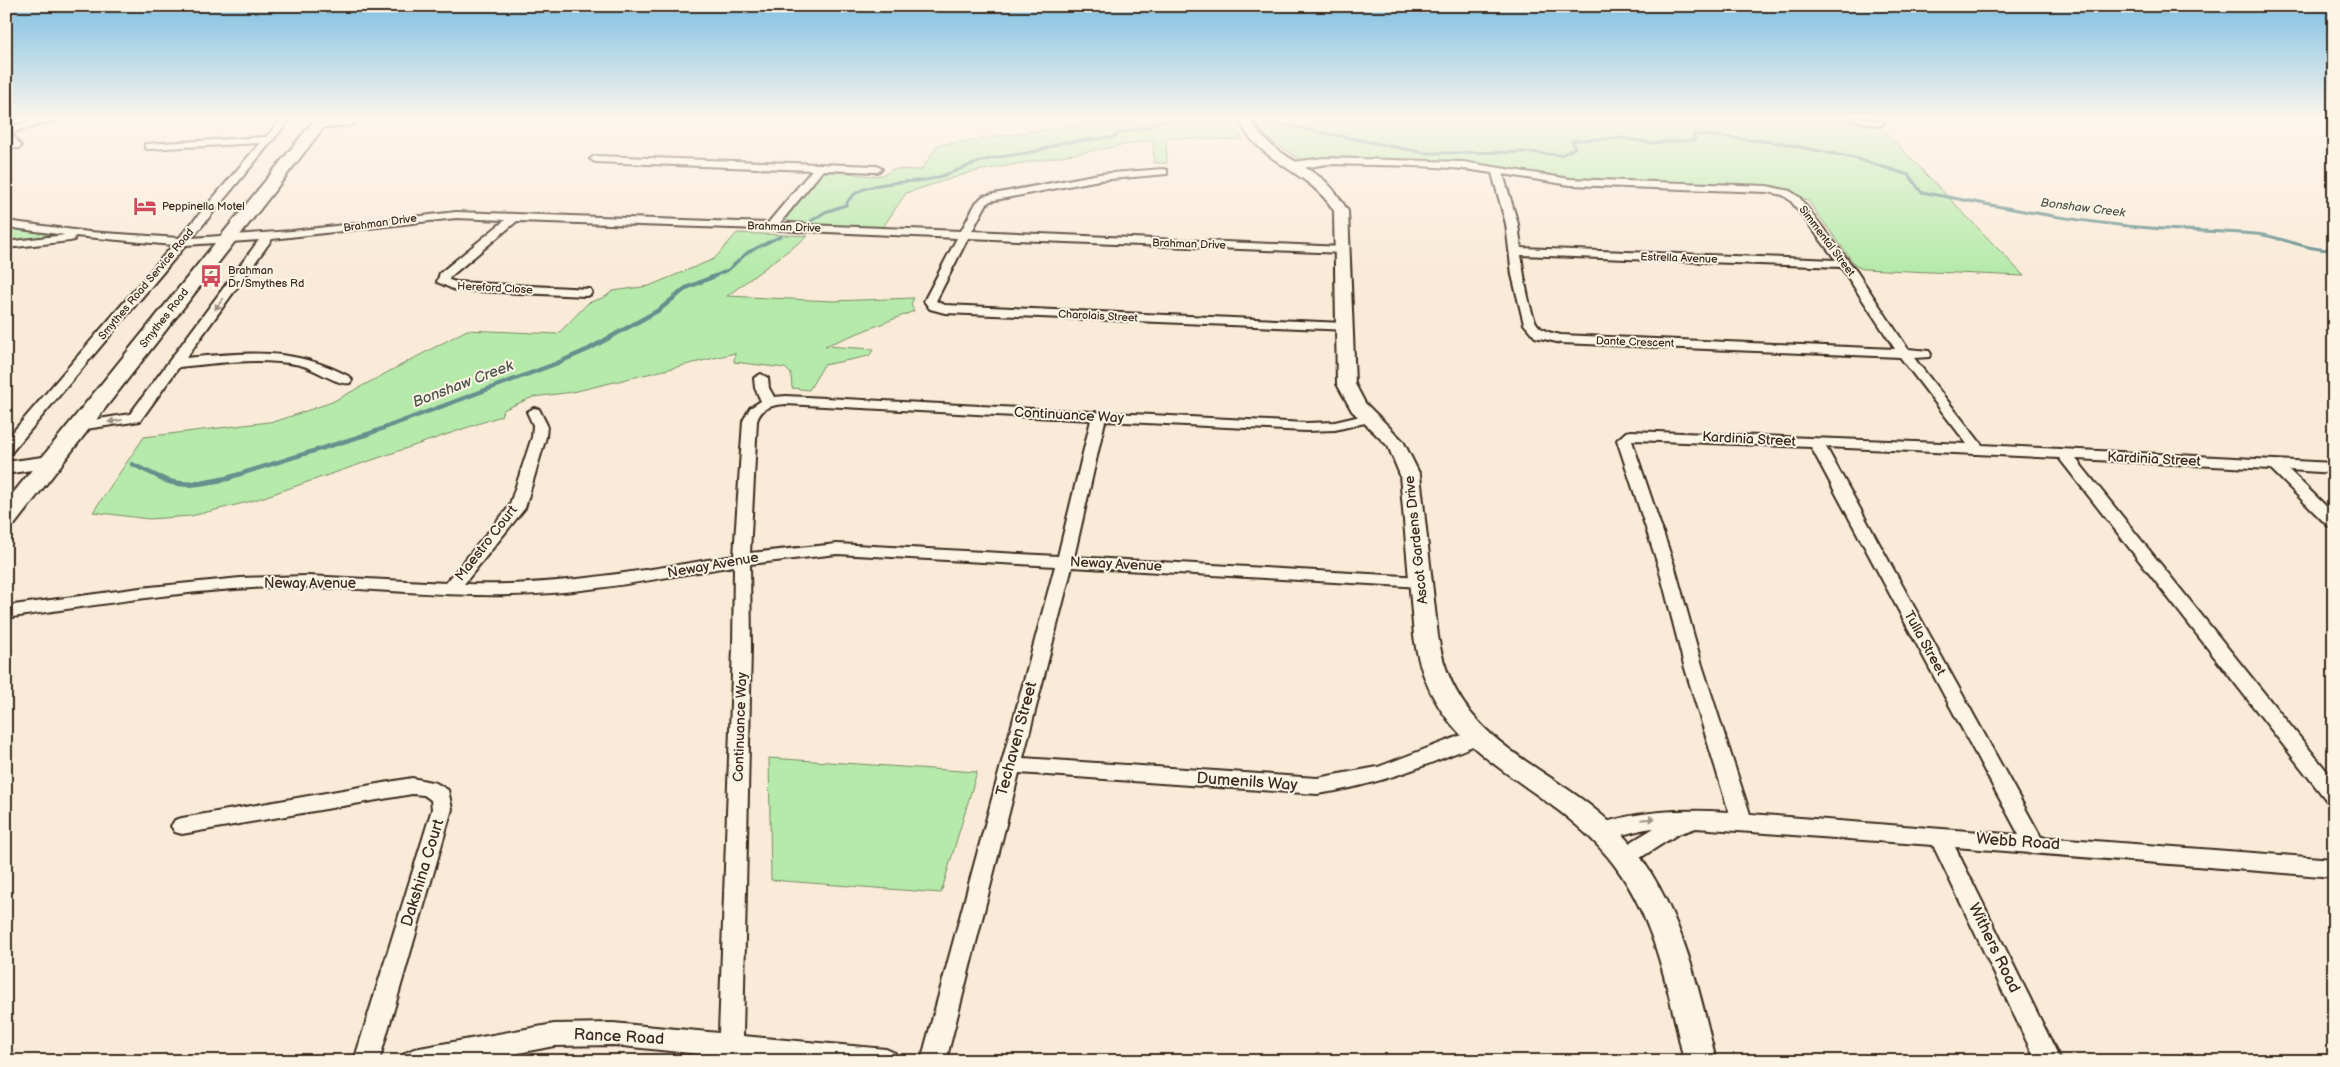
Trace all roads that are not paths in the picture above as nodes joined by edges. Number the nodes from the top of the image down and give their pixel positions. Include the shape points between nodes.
1 (244, 168) edge
2 (284, 168) edge
3 (814, 168) edge
4 (819, 168) junction
5 (1298, 168) edge
6 (1486, 168) edge
7 (876, 169) dead end
8 (1496, 169) junction
9 (1163, 172) dead end
10 (515, 217) junction
11 (6, 224) edge
12 (770, 227) junction
13 (789, 228) joint
14 (806, 228) joint
15 (89, 235) junction
16 (964, 235) junction
17 (268, 236) junction
18 (226, 239) junction
19 (181, 242) junction
20 (6, 245) edge
21 (1343, 250) junction
22 (1514, 251) junction
23 (1843, 264) junction
24 (586, 292) dead end
25 (1344, 327) junction
26 (1904, 353) junction
27 (1924, 354) dead end
28 (175, 364) junction
29 (761, 378) dead end
30 (345, 380) dead end
31 (769, 402) junction
32 (534, 412) dead end
33 (1099, 417) junction
34 (1369, 418) junction
35 (78, 426) junction
36 (1816, 443) junction
37 (1978, 449) junction
38 (6, 450) edge
39 (2064, 454) junction
40 (50, 462) junction
41 (2275, 465) junction
42 (6, 468) edge
43 (2334, 468) edge
44 (6, 519) edge
45 (2334, 523) edge
46 (742, 559) junction
47 (1065, 561) junction
48 (1422, 582) junction
49 (451, 588) junction
50 (6, 612) edge
51 (1475, 737) junction
52 (1010, 765) junction
53 (2334, 795) edge
54 (1701, 820) junction
55 (1742, 822) junction
56 (182, 826) dead end
57 (1601, 832) junction
58 (1939, 836) junction
59 (2034, 843) junction
60 (1624, 857) junction
61 (2334, 868) edge
62 (730, 1053) edge
63 (366, 1061) edge
64 (414, 1061) edge
65 (886, 1061) edge
66 (933, 1061) edge
67 (1700, 1061) edge
68 (2049, 1061) edge

1 - 19 street, Smythes Road Service Road
2 - 18 main road, Smythes Road
3 - 4 street
4 - 7 street
4 - 12 street
5 - 21 street, Ascot Gardens Drive via 1318,181 1336,202 1342,214
6 - 8 street, Simmental Street
8 - 22 street, Dante Crescent via 1510,216
8 - 23 street, Simmental Street via 1570,182 1782,192 1794,198
9 - 16 street via 1104,176 990,197 982,202
10 - 12 street, Brahman Drive
10 - 17 street, Brahman Drive via 423,217
10 - 24 street, Hereford Close via 444,276 443,282 455,286
11 - 15 street
12 - 13 street, Brahman Drive
13 - 14 street, Brahman Drive
14 - 16 street, Brahman Drive
15 - 19 street
15 - 20 street
16 - 21 street, Brahman Drive
16 - 25 street, Charolais Street via 930,298 937,307
17 - 18 street, Brahman Drive
17 -> 28 street
18 - 19 street
18 - 35 main road, Smythes Road
19 - 38 street, Smythes Road Service Road
21 - 25 street, Ascot Gardens Drive
22 - 23 street, Estrella Avenue
22 - 26 street, Dante Crescent via 1530,324 1536,332 1547,337
23 - 26 street, Simmental Street via 1858,275
25 - 34 street, Ascot Gardens Drive via 1346,387
26 - 27 street, Dante Crescent
26 - 37 street, Simmental Street
28 - 30 street via 244,357 284,358 319,365
28 -> 35 street via 135,418
29 - 31 street via 762,390
31 - 33 street, Continuance Way via 789,400
31 - 46 street, Continuance Way via 757,408 751,416
32 - 49 street, Maestro Court via 540,425 539,437 517,508
33 - 34 street, Continuance Way via 1314,427
33 - 47 street, Techaven Street
34 - 48 street, Ascot Gardens Drive via 1392,439 1410,474
35 - 40 main road, Smythes Road
36 - 37 street, Kardinia Street
36 - 55 street, Kardinia Street via 1648,434 1631,435 1624,440 1667,568 1693,665
36 - 59 street, Tulla Street
37 - 39 street, Kardinia Street
39 - 41 street, Kardinia Street
39 - 53 street
40 - 42 street
40 - 44 main road, Smythes Road
41 - 43 street, Kardinia Street
41 - 45 street
46 - 47 street, Neway Avenue via 805,551 856,550
46 - 49 street, Neway Avenue via 597,584 531,589
46 - 62 street, Continuance Way
47 - 48 street, Neway Avenue
47 - 52 street, Techaven Street
48 - 51 street, Ascot Gardens Drive via 1432,668 1444,695
49 - 50 street, Neway Avenue via 308,581 237,583
51 - 52 street, Dumenils Way via 1382,775 1318,786
51 - 57 street, Ascot Gardens Drive
52 - 66 street, Techaven Street
54 - 55 street, Webb Road
57 -> 54 street, Webb Road via 1628,821 1643,819
54 - 60 street, Webb Road via 1671,828
55 - 58 street, Webb Road
56 - 63 street, Dakshina Court via 412,786 429,788 441,796 442,809
57 - 60 street
58 - 59 street, Webb Road
58 - 68 street, Withers Road
59 - 61 street, Webb Road
60 - 67 street via 1658,913 1673,948
62 - 64 street, Rance Road via 613,1034 554,1035
62 - 65 street, Rance Road

